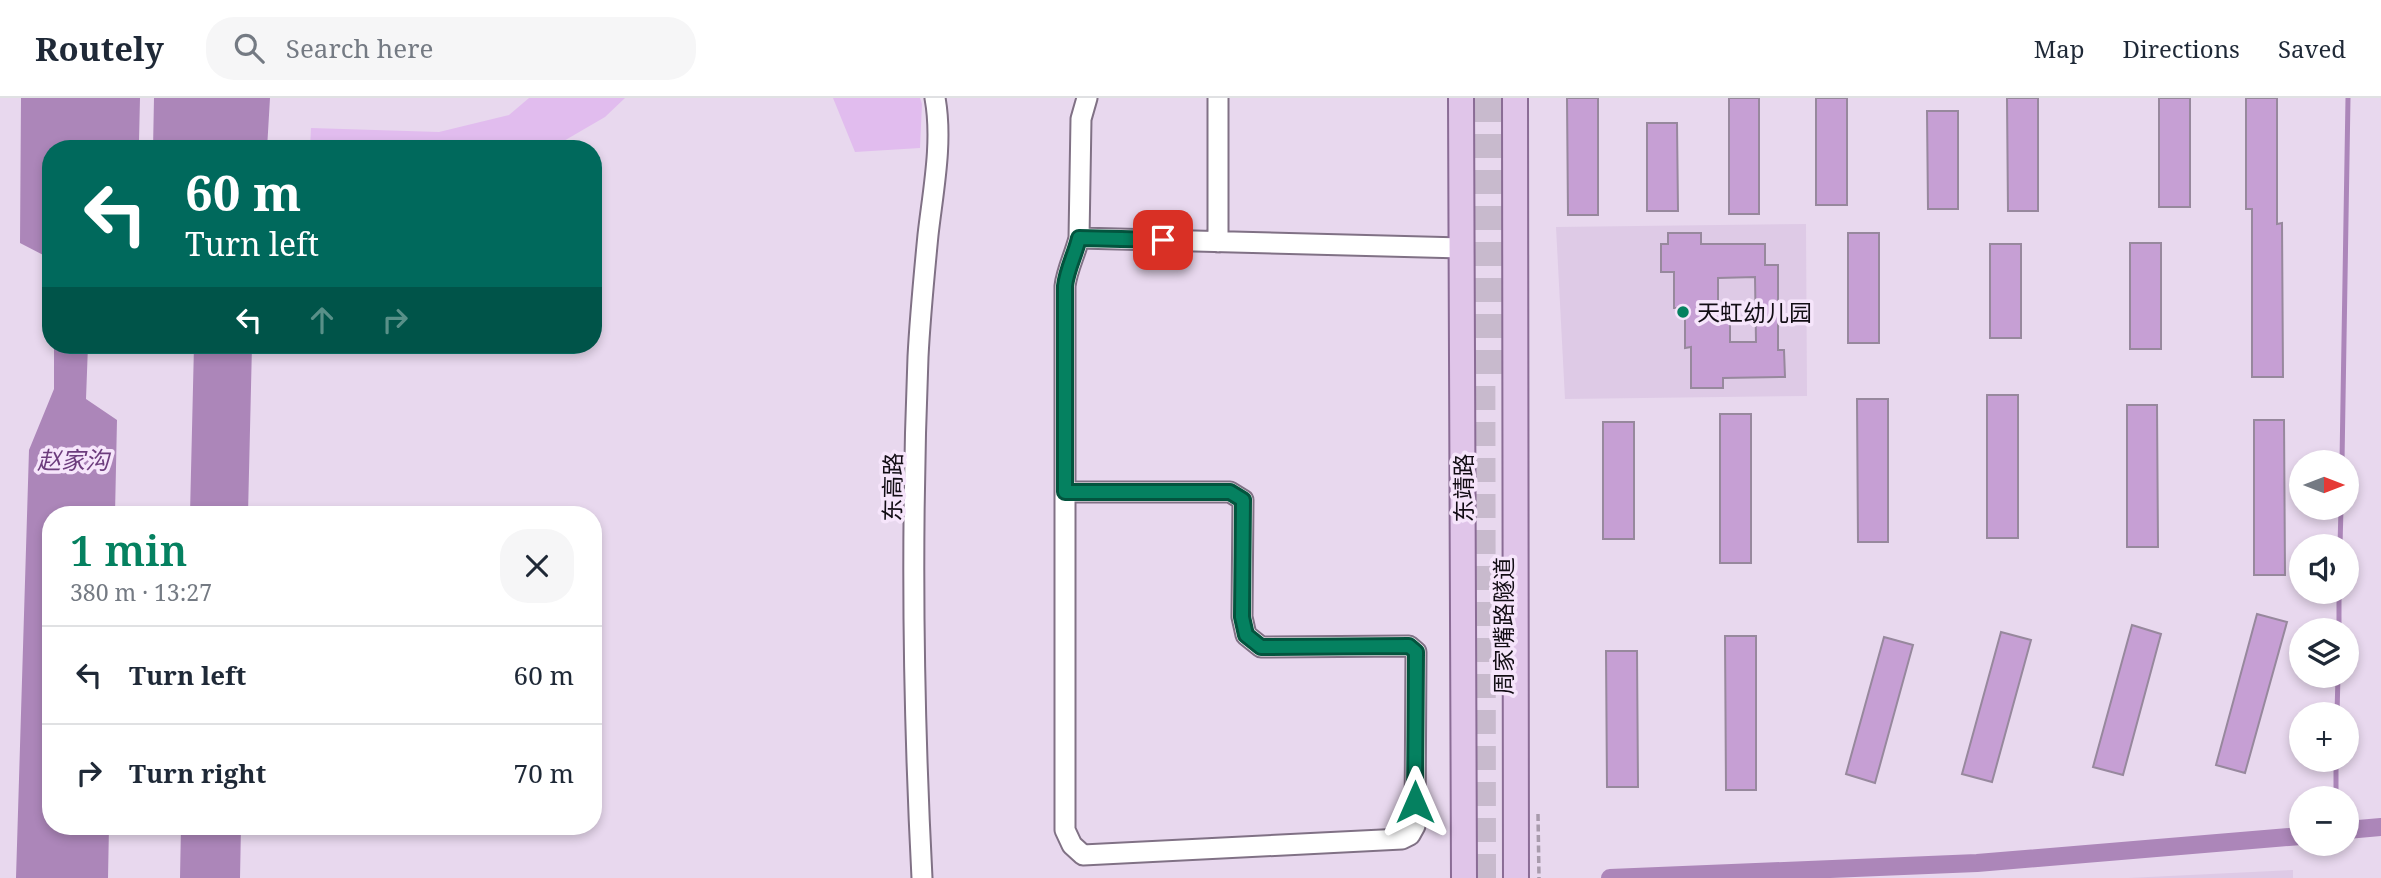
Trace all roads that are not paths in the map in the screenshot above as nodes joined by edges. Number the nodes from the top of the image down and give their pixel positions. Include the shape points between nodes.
1 (934, 98) edge
2 (1087, 98) edge
3 (1218, 98) edge
4 (1461, 98) edge
5 (1515, 98) edge
6 (1079, 238) junction
7 (1218, 242) junction
8 (1462, 248) junction
9 (1501, 374) tunnel mouth
10 (1065, 492) junction
11 (922, 878) edge
12 (1464, 878) edge
13 (1504, 878) edge
14 (1516, 878) edge

1 - 11 street, 东高路 via 938,114 935,182 918,356 915,547
2 - 6 street via 1081,119
3 - 7 street
4 - 8 main road, 东靖路
5 - 14 main road
6 - 7 street
6 - 10 street via 1065,286
7 - 8 street
8 - 12 main road, 东靖路
9 - 13 main road, 周家嘴路隧道
10 - 10 street via 1065,830 1072,845 1083,855 1402,839 1410,835 1415,826 1416,652 1409,646 1261,647 1246,635 1242,617 1243,500 1230,492

